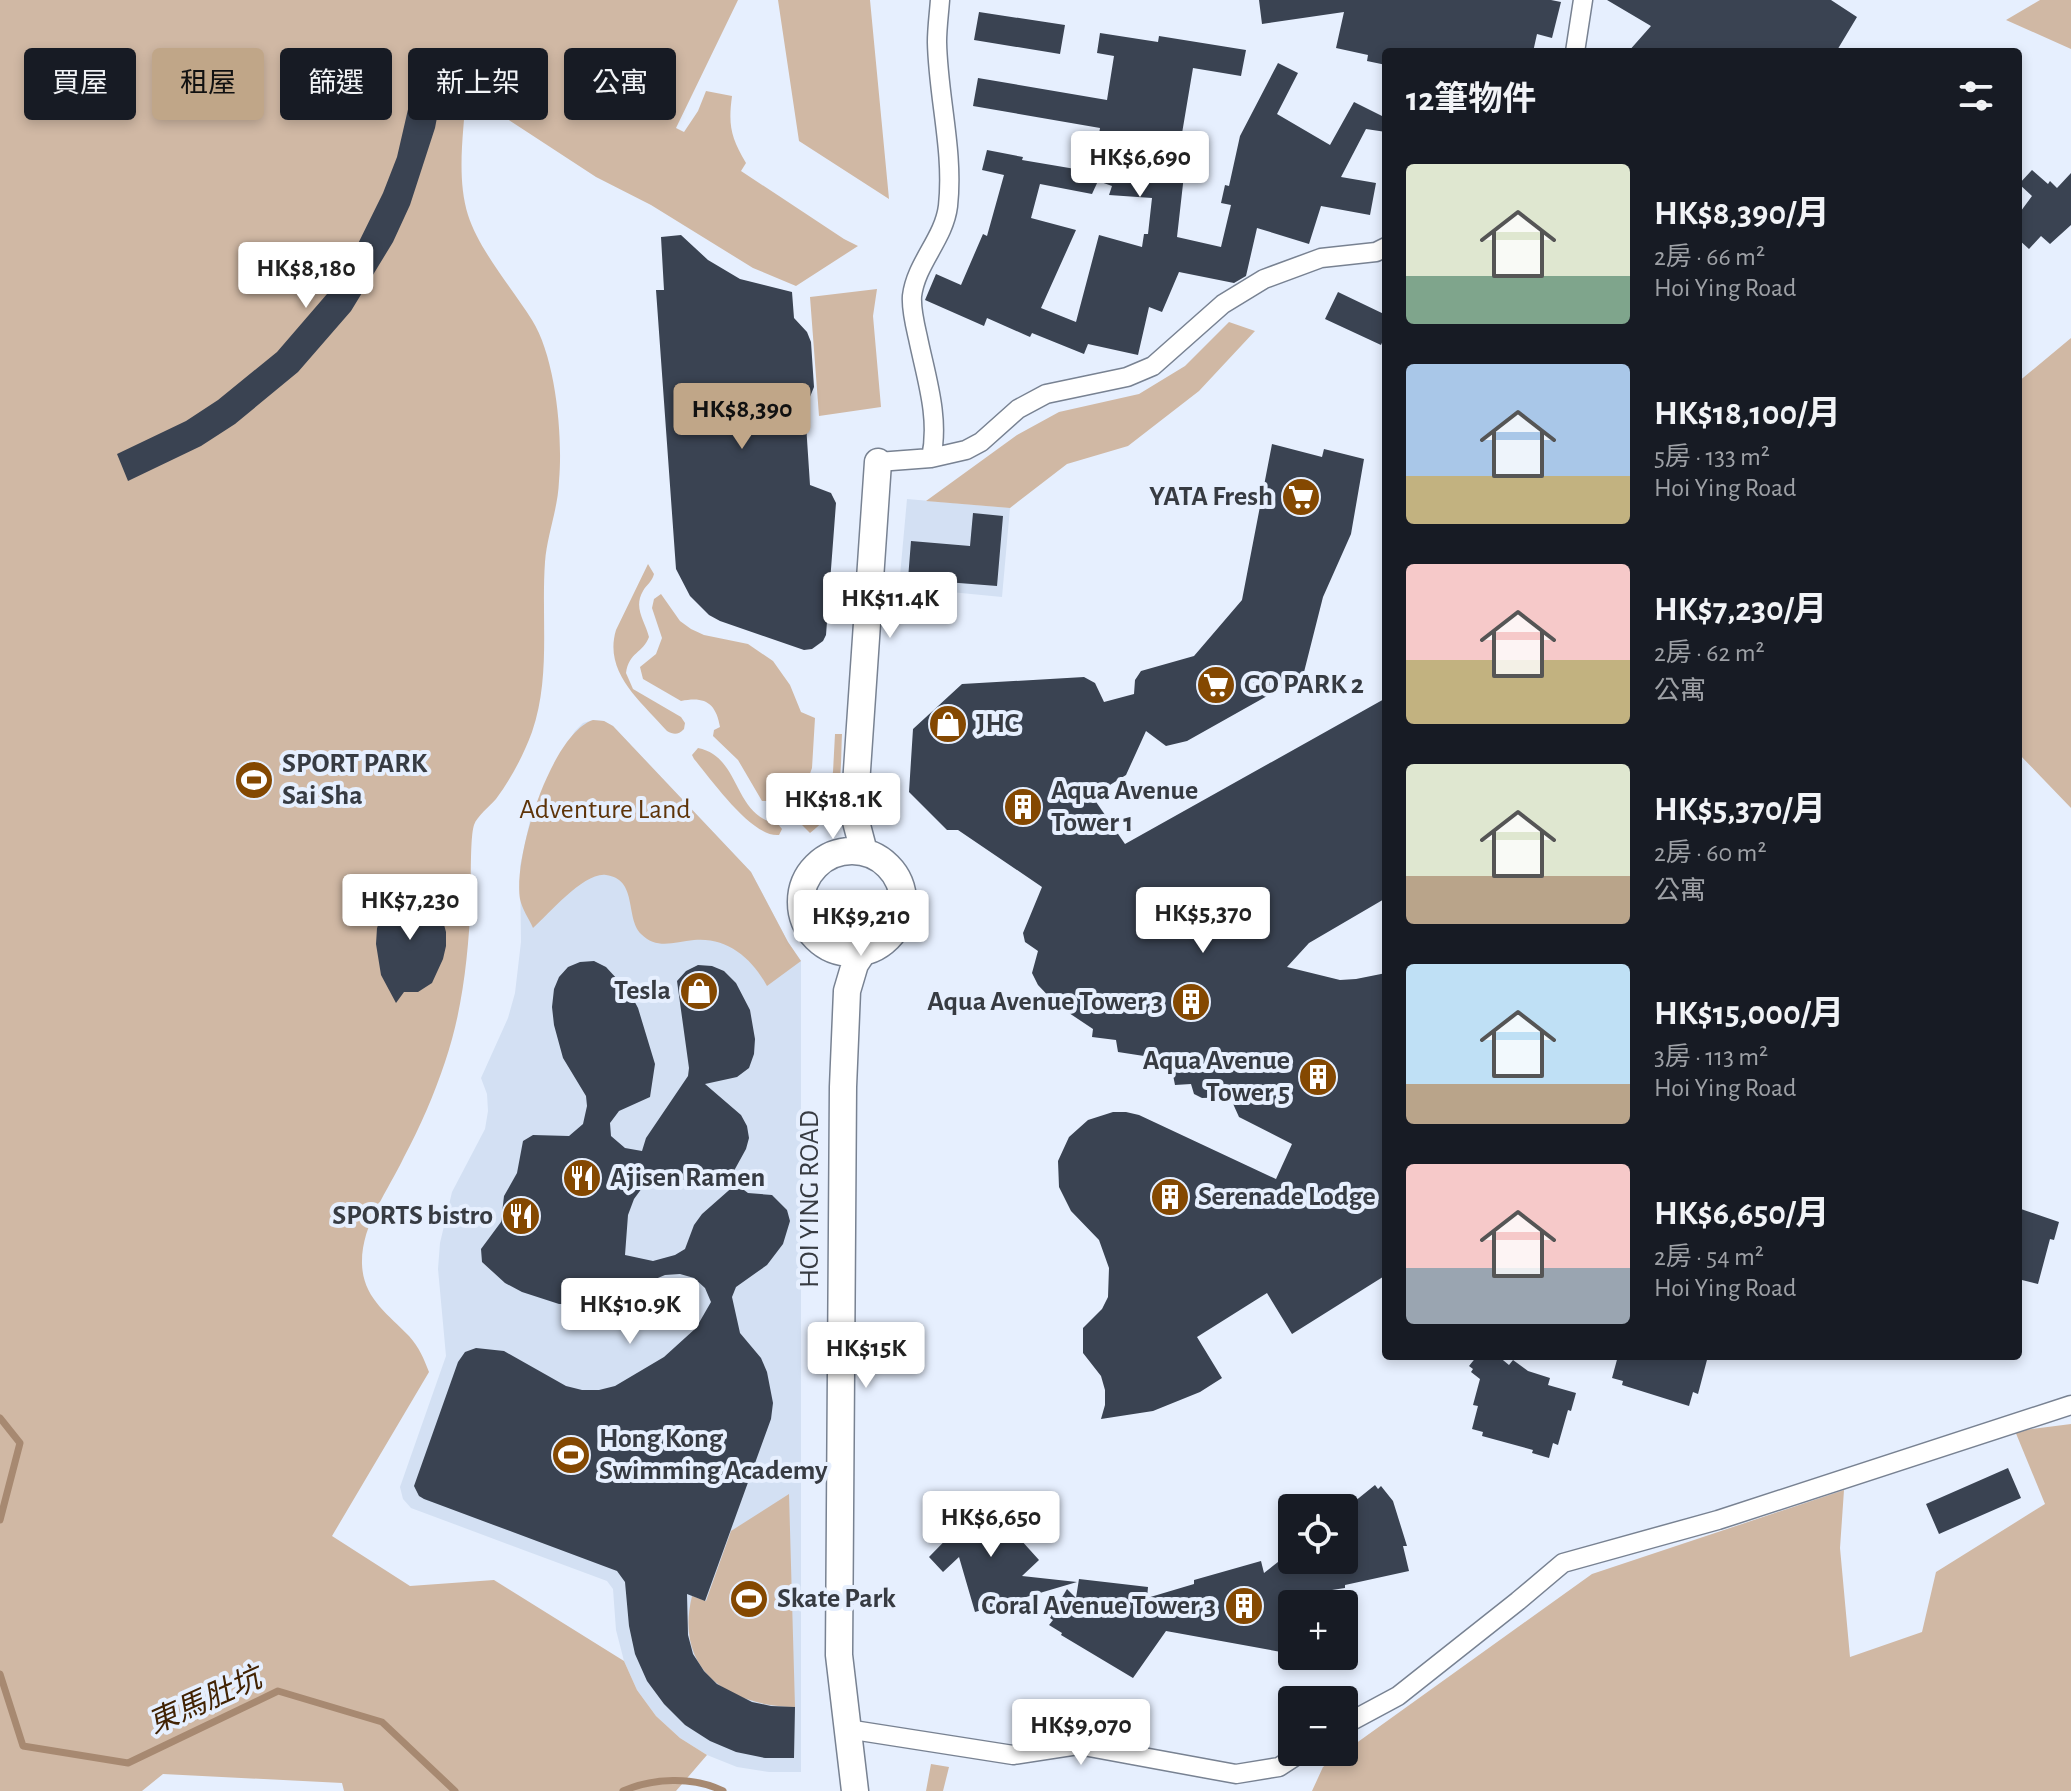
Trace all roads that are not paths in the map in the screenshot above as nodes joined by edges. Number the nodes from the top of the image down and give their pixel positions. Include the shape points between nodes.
1 (940, 0) edge
2 (1583, 0) edge
3 (1576, 48) edge
4 (1382, 249) edge
5 (931, 458) junction
6 (878, 462) joint
7 (854, 814) junction
8 (864, 852) junction
9 (829, 856) junction
10 (827, 947) junction
11 (863, 952) junction
12 (847, 991) junction
13 (2071, 1405) edge
14 (1358, 1717) edge
15 (847, 1729) junction
16 (1281, 1766) edge
17 (855, 1791) edge

1 - 5 street via 937,43 950,165 948,208 912,296 934,416
2 - 3 street
4 - 5 street via 1321,258 1264,279 1223,304 1153,366 1127,377 1046,394 1018,409 981,442
5 - 6 street
6 - 7 street, HOI YING ROAD
7 - 8 street, HOI YING ROAD
7 - 9 street, HOI YING ROAD
8 - 9 street
8 - 11 street via 894,872 903,900 891,935
9 - 10 street, HOI YING ROAD via 809,874 801,898 808,929
10 - 11 street
10 - 12 street, HOI YING ROAD
11 - 12 street, HOI YING ROAD
12 - 15 street, HOI YING ROAD via 839,1639
13 - 14 street via 1718,1520 1563,1563 1398,1696
15 - 16 street via 1013,1755 1078,1745 1236,1774
15 - 17 street, HOI YING ROAD

